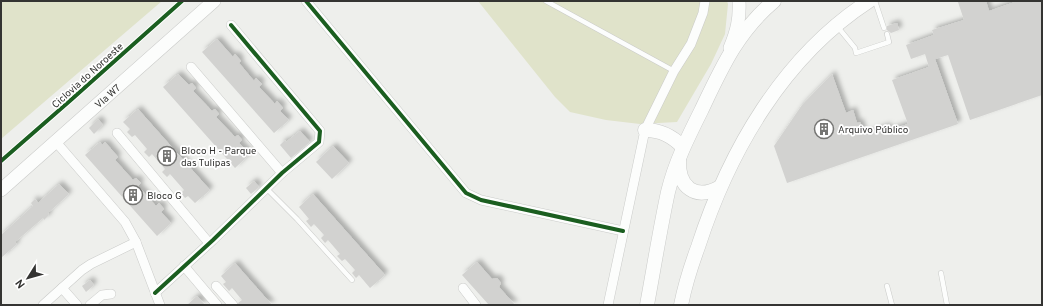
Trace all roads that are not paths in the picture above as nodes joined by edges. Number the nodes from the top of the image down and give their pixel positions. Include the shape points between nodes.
1 (214, 1) edge
2 (306, 1) edge
3 (546, 1) edge
4 (705, 1) edge
5 (739, 1) edge
6 (774, 1) edge
7 (875, 1) edge
8 (864, 3) edge
9 (231, 24) dead end
10 (837, 25) junction
11 (884, 28) dead end
12 (887, 34) dead end
13 (722, 67) junction
14 (191, 68) dead end
15 (674, 71) junction
16 (646, 130) junction
17 (118, 133) dead end
18 (56, 142) junction
19 (681, 151) junction
20 (282, 173) junction
21 (720, 187) junction
22 (266, 188) junction
23 (1, 190) edge
24 (623, 231) junction
25 (136, 242) junction
26 (209, 243) junction
27 (184, 266) junction
28 (941, 273) dead end
29 (352, 280) dead end
30 (216, 286) dead end
31 (887, 286) dead end
32 (62, 288) junction
33 (463, 288) dead end
34 (155, 293) junction
35 (111, 294) dead end
36 (43, 305) edge
37 (77, 305) edge
38 (90, 305) edge
39 (160, 305) edge
40 (217, 305) edge
41 (233, 305) edge
42 (476, 305) edge
43 (608, 305) edge
44 (647, 305) edge
45 (681, 305) edge
46 (892, 305) edge
47 (947, 305) edge

1 - 18 main road, Vla W7
2 - 24 street via 466,193 481,200
3 - 15 lane
4 - 15 street via 691,44
5 - 13 main road via 740,17 736,34
6 - 13 main road via 758,14
7 - 11 lane
8 - 10 main road
9 - 20 street via 320,131 319,142
10 - 12 lane via 856,53 889,42
10 - 21 main road via 783,80 744,138
13 - 19 main road
14 - 20 street
15 - 16 street
16 - 19 main road via 656,130 668,135
16 - 24 street
17 - 26 street
18 - 23 main road, Vla W7
18 - 25 street via 125,222
19 - 21 main road via 679,169 684,182 691,190 708,193
19 - 44 main road via 668,191
20 - 22 street
21 - 45 main road via 684,287
22 - 26 street
22 - 29 lane
24 - 43 street
25 - 32 street via 91,264
25 - 34 street
26 - 27 street
27 - 34 street
27 - 40 street
28 - 47 lane
30 - 41 street
31 - 46 lane
32 - 36 street
32 - 37 street
33 - 42 street
34 - 39 street
35 - 38 street via 102,295

